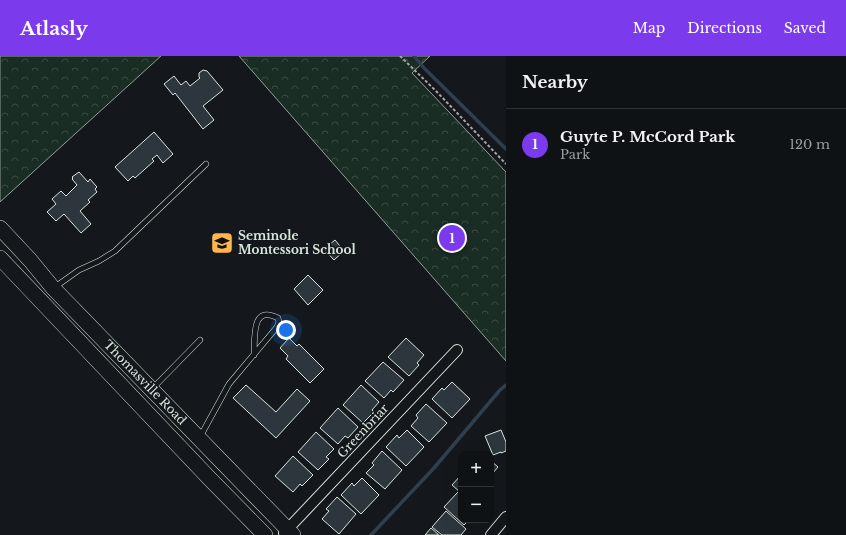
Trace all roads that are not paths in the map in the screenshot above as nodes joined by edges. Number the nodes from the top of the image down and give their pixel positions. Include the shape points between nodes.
1 (206, 164) dead end
2 (0, 228) edge
3 (0, 258) edge
4 (53, 288) junction
5 (200, 340) dead end
6 (457, 350) dead end
7 (254, 355) junction
8 (151, 390) junction
9 (138, 404) junction
10 (199, 439) junction
11 (506, 517) edge
12 (288, 533) edge
13 (265, 535) edge
14 (491, 535) edge

1 - 4 lane via 115,251 79,270
2 - 4 main road, Thomasville Road
3 - 9 main road, Thomasville Road
4 - 8 main road, Thomasville Road
5 - 8 lane
6 - 12 street, Greenbriar
7 - 7 lane via 280,322 271,314 260,317 256,322
7 - 10 lane via 229,384
8 - 9 main road
8 - 10 main road, Thomasville Road
9 - 13 main road, Thomasville Road
10 - 12 main road, Thomasville Road
11 - 14 street

